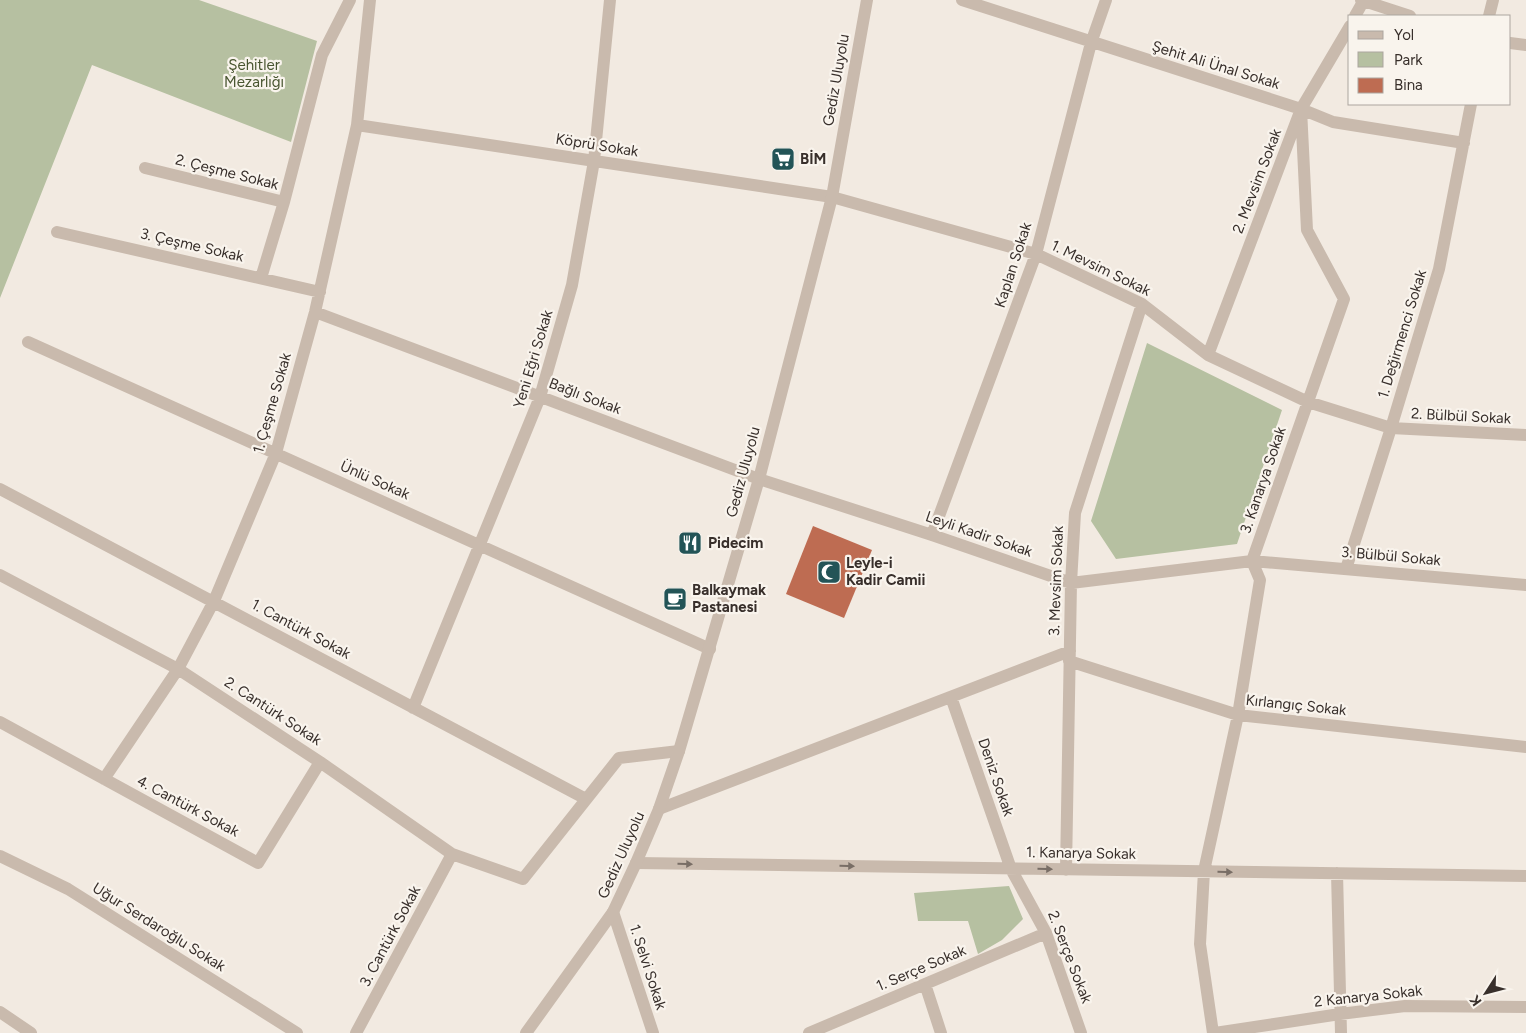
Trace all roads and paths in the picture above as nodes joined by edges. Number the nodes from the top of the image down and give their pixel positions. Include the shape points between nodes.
1 (350, 0) edge
2 (370, 0) edge
3 (610, 0) edge
4 (867, 0) edge
5 (962, 0) edge
6 (1106, 0) edge
7 (1363, 0) edge
8 (1493, 0) edge
9 (1356, 15) edge
10 (1407, 15) edge
11 (1489, 15) edge
12 (1348, 29) edge
13 (1091, 43) junction
14 (1511, 43) edge
15 (1526, 45) edge
16 (1471, 105) edge
17 (1301, 109) junction
18 (357, 125) junction
19 (1464, 143) junction
20 (594, 161) junction
21 (145, 168) dead end
22 (832, 197) junction
23 (284, 202) junction
24 (57, 232) dead end
25 (1036, 254) junction
26 (261, 278) junction
27 (320, 292) junction
28 (1142, 304) junction
29 (315, 312) junction
30 (28, 342) dead end
31 (1208, 355) junction
32 (540, 397) junction
33 (1308, 402) junction
34 (1391, 428) junction
35 (1526, 436) edge
36 (276, 453) junction
37 (759, 479) junction
38 (0, 489) edge
39 (932, 535) junction
40 (479, 545) junction
41 (1252, 561) junction
42 (1346, 568) junction
43 (0, 574) edge
44 (1071, 582) junction
45 (1526, 585) edge
46 (214, 601) junction
47 (710, 649) junction
48 (1070, 656) junction
49 (178, 669) junction
50 (951, 697) junction
51 (413, 708) junction
52 (1238, 715) junction
53 (0, 722) edge
54 (1526, 747) edge
55 (679, 751) junction
56 (320, 762) junction
57 (104, 779) junction
58 (586, 799) junction
59 (659, 809) junction
60 (452, 854) junction
61 (0, 856) edge
62 (636, 863) junction
63 (1011, 869) junction
64 (1066, 870) junction
65 (1204, 871) junction
66 (1337, 873) junction
67 (1526, 876) edge
68 (613, 912) junction
69 (1046, 933) junction
70 (925, 984) junction
71 (1526, 1008) edge
72 (0, 1012) edge
73 (1340, 1014) junction
74 (30, 1033) edge
75 (297, 1033) edge
76 (356, 1033) edge
77 (526, 1033) edge
78 (653, 1033) edge
79 (809, 1033) edge
80 (941, 1033) edge
81 (1081, 1033) edge
82 (1214, 1033) edge
83 (1342, 1033) edge

1 - 23 street via 322,55
2 - 18 street, 1. Çeşme Sokak
3 - 20 street, Yeni Eğri Sokak
4 - 22 street, Gediz Uluyolu
5 - 13 street, Şehit Ali Ünal Sokak
6 - 13 street, Kaplan Sokak
7 - 9 street
7 - 10 street
8 - 11 street
12 - 17 street, 2. Mevsim Sokak
13 - 17 street, Şehit Ali Ünal Sokak
13 - 25 street, Kaplan Sokak
14 - 15 street
16 - 19 street, 1. Değirmenci Sokak
17 - 19 street, Şehit Ali Ünal Sokak via 1333,122
17 - 31 street, 2. Mevsim Sokak
17 - 33 street, 3. Kanarya Sokak via 1307,230 1344,299
18 - 20 street, Köprü Sokak
18 - 27 street, 1. Çeşme Sokak
19 - 34 street, 1. Değirmenci Sokak via 1438,269
20 - 22 street, Köprü Sokak
20 - 32 street, Yeni Eğri Sokak via 572,286
21 - 23 street, 2. Çeşme Sokak
22 - 25 street, 1. Mevsim Sokak
22 - 37 street, Gediz Uluyolu
23 - 26 street, 2. Çeşme Sokak
24 - 26 street, 3. Çeşme Sokak
25 - 28 street, 1. Mevsim Sokak
25 - 39 street, Kaplan Sokak
26 - 27 street, 3. Çeşme Sokak
27 - 29 street, 1. Çeşme Sokak
28 - 31 street, 1. Mevsim Sokak
28 - 44 street, 3. Mevsim Sokak via 1076,513
29 - 32 street, Bağlı Sokak
29 - 36 street, 1. Çeşme Sokak
30 - 36 street, Ünlü Sokak
31 - 33 street, 1. Mevsim Sokak
32 - 37 street, Bağlı Sokak
32 - 40 street, Yeni Eğri Sokak
33 - 34 street, 2. Bülbül Sokak
33 - 41 street, 3. Kanarya Sokak
34 - 35 street, 2. Bülbül Sokak
34 - 42 street, 1. Değirmenci Sokak
36 - 40 street, Ünlü Sokak
36 - 46 street, 1. Çeşme Sokak
37 - 39 street, Leyli Kadir Sokak
37 - 47 street, Gediz Uluyolu
38 - 46 street, 1. Cantürk Sokak
39 - 44 street, Leyli Kadir Sokak
40 - 47 street, Ünlü Sokak
40 - 51 street, Yeni Eğri Sokak
41 - 42 street, 3. Bülbül Sokak
41 - 44 street, Leyli Kadir Sokak
41 - 52 street via 1260,580
42 - 45 street, 3. Bülbül Sokak
43 - 49 street, 2. Cantürk Sokak
44 - 48 street, 3. Mevsim Sokak
46 - 49 street, 1. Çeşme Sokak
46 - 51 street, 1. Cantürk Sokak
47 - 55 street, Gediz Uluyolu
48 - 50 street
48 - 52 street, Kırlangıç Sokak
48 - 64 street, 3. Mevsim Sokak
49 - 56 street, 2. Cantürk Sokak
49 - 57 street, 1. Çeşme Sokak
50 - 59 street
50 - 63 street, Deniz Sokak
51 - 58 street, 1. Cantürk Sokak
52 - 54 street, Kırlangıç Sokak
52 - 65 street
53 - 57 street, 4. Cantürk Sokak
55 - 58 street via 619,758
55 - 59 street, Gediz Uluyolu
56 - 57 street, 4. Cantürk Sokak via 258,863
56 - 60 street, 2. Cantürk Sokak
58 - 60 street, 2. Cantürk Sokak via 523,879
59 - 62 street, Gediz Uluyolu
60 - 76 street, 3. Cantürk Sokak
61 - 75 street, Uğur Serdaroğlu Sokak via 68,889
62 -> 63 street, 1. Kanarya Sokak
62 - 68 street, Gediz Uluyolu
63 -> 64 street, 1. Kanarya Sokak
63 - 69 street, 2. Serçe Sokak
64 - 65 street, 1. Kanarya Sokak
65 -> 66 street, 1. Kanarya Sokak
65 - 82 street via 1200,944
66 - 67 street, 1. Kanarya Sokak
66 - 73 street
68 - 77 street, Gediz Uluyolu
68 - 78 street, 1. Selvi Sokak
69 - 70 street, 1. Serçe Sokak
69 - 81 street, 2. Serçe Sokak
70 - 79 street, 1. Serçe Sokak
70 - 80 street
71 - 73 street, 2 Kanarya Sokak via 1405,1006
72 - 74 street
73 - 82 street, 2 Kanarya Sokak
73 - 83 street

